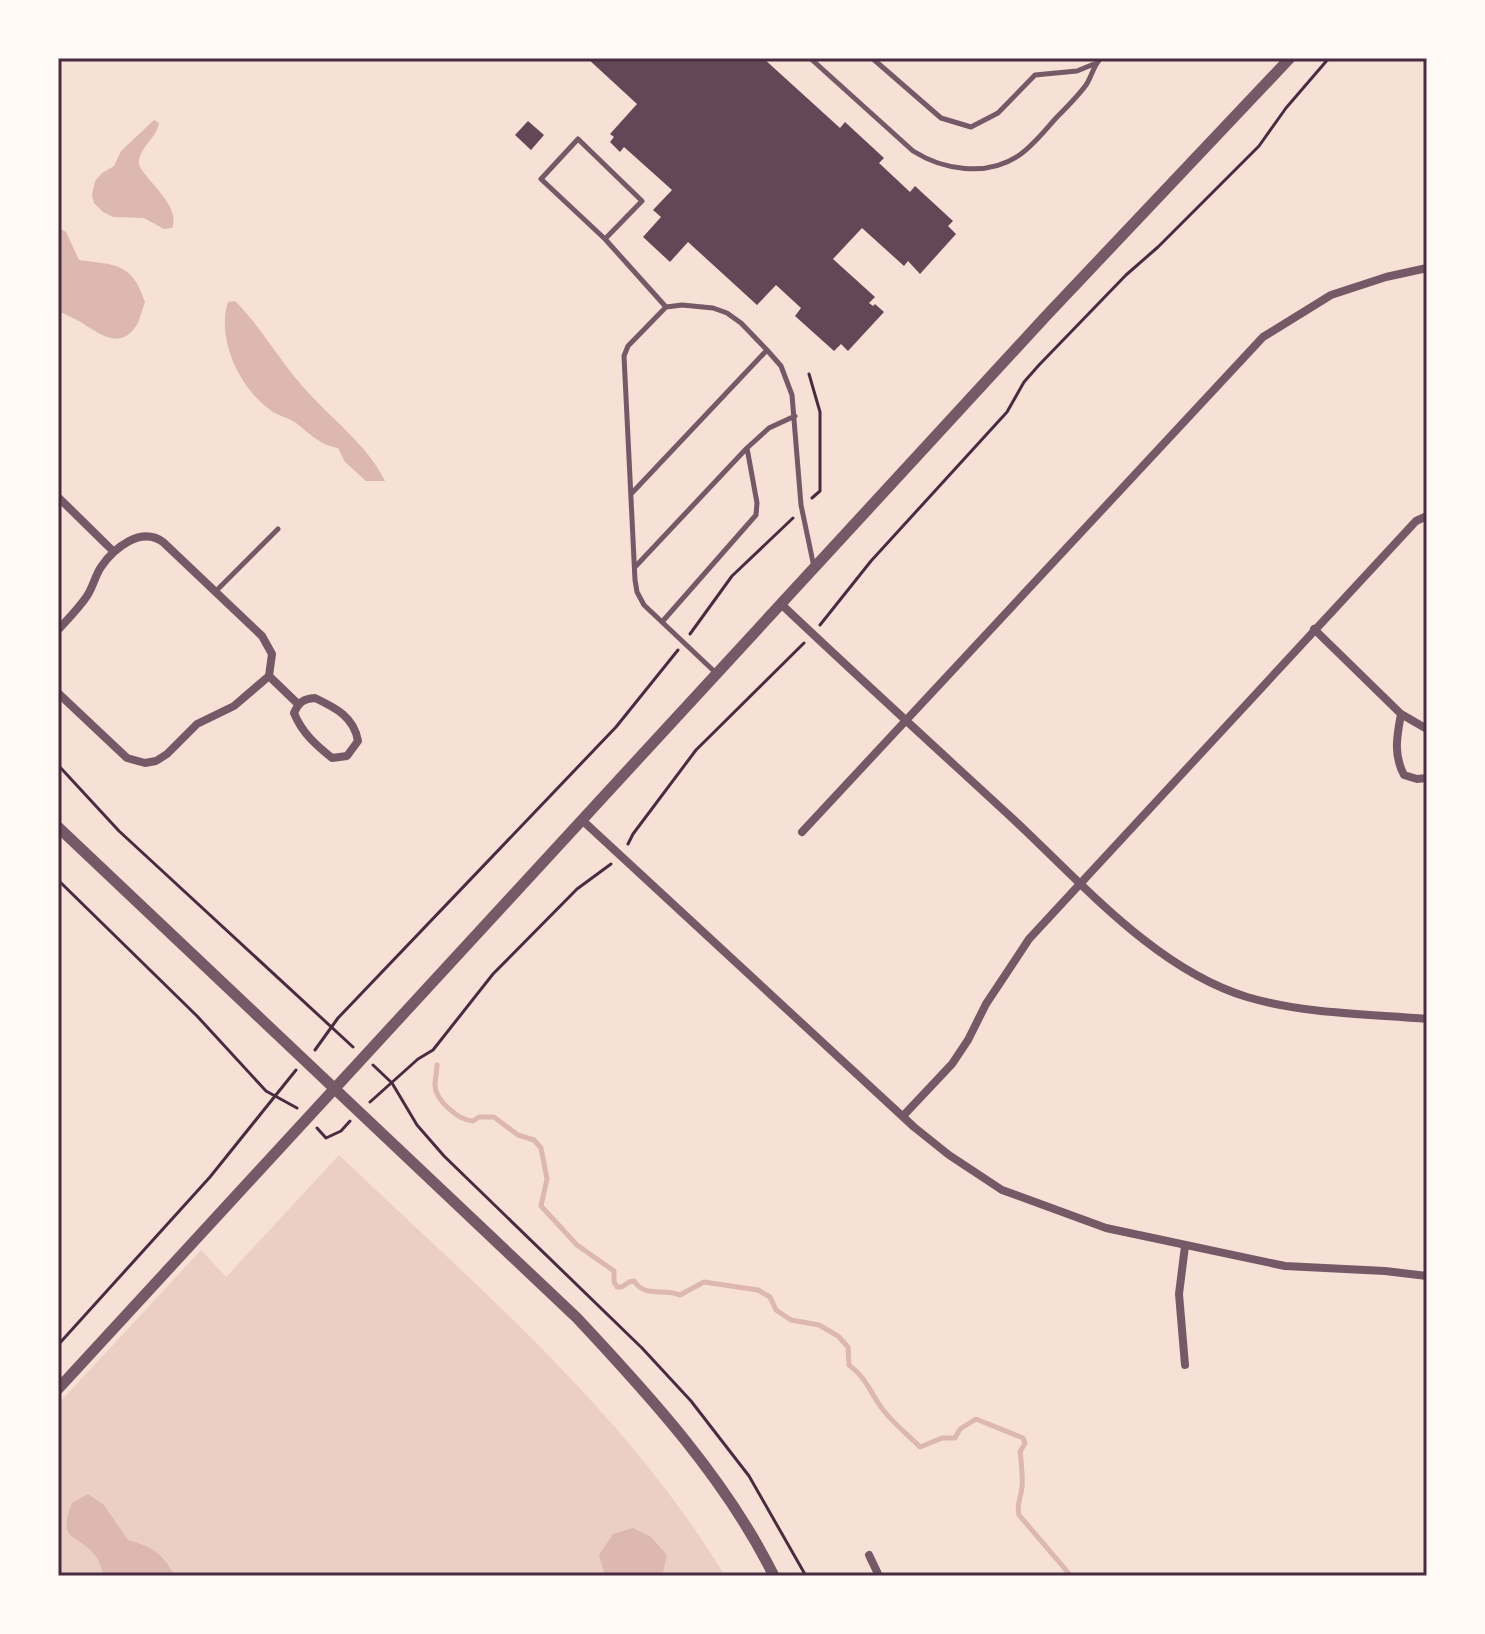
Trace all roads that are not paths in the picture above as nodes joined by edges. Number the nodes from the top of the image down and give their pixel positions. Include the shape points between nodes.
1 (810, 58) edge
2 (872, 58) edge
3 (1101, 58) edge
4 (1290, 58) edge
5 (1095, 64) junction
6 (605, 239) junction
7 (1427, 268) edge
8 (666, 307) junction
9 (767, 350) junction
10 (795, 416) junction
11 (747, 448) junction
12 (630, 495) junction
13 (58, 497) edge
14 (1427, 516) edge
15 (278, 529) dead end
16 (114, 552) junction
17 (634, 568) junction
18 (814, 568) junction
19 (215, 591) junction
20 (781, 604) junction
21 (662, 622) junction
22 (1314, 629) junction
23 (58, 630) edge
24 (716, 674) junction
25 (269, 676) junction
26 (58, 693) edge
27 (298, 704) junction
28 (1401, 714) junction
29 (906, 720) junction
30 (1427, 729) edge
31 (1427, 778) edge
32 (582, 820) junction
33 (58, 827) edge
34 (802, 832) dead end
35 (1080, 881) junction
36 (1427, 1019) edge
37 (334, 1089) junction
38 (903, 1116) junction
39 (1185, 1246) junction
40 (1427, 1276) edge
41 (1185, 1365) dead end
42 (58, 1389) edge
43 (869, 1555) dead end
44 (774, 1576) edge
45 (879, 1576) edge

1 - 5 lane via 913,151 948,167 974,169 1018,156 1039,138 1087,84
2 - 5 lane via 941,118 971,127 998,113 1035,75
3 - 5 lane
4 - 18 street
6 - 6 lane via 541,179 578,139 642,201
6 - 8 lane
7 - 29 street via 1331,295 1263,337
8 - 9 lane via 727,313
8 - 12 lane via 624,356
9 - 10 lane via 786,377
9 - 12 lane
10 - 11 lane via 769,428
10 - 18 lane via 802,509
11 - 17 lane
11 - 21 lane via 756,515
12 - 17 lane
13 - 16 street
14 - 22 street via 1416,521
15 - 19 lane
16 - 19 street via 134,538 157,537
16 - 23 street via 89,594
17 - 21 lane via 637,592
18 - 20 street
19 - 25 street via 269,646
20 - 24 street
20 - 29 street
21 - 24 lane
22 - 28 street
22 - 35 street
24 - 32 street
25 - 26 street via 234,706 197,724 156,761 145,763 127,758
25 - 27 street
27 - 27 street via 294,713 306,735 332,758 347,756 358,741 350,719 315,698
28 - 30 street
28 - 31 street via 1398,764 1404,775
29 - 34 street
29 - 35 street
32 - 37 street
32 - 38 street
33 - 37 street
35 - 36 street via 1159,952 1247,997 1315,1010
35 - 38 street via 1029,939 952,1064
37 - 42 street
37 - 44 street via 521,1264 643,1389 724,1492
38 - 39 street via 1002,1190 1106,1228
39 - 40 street via 1285,1266
39 - 41 street via 1179,1294
43 - 45 street

